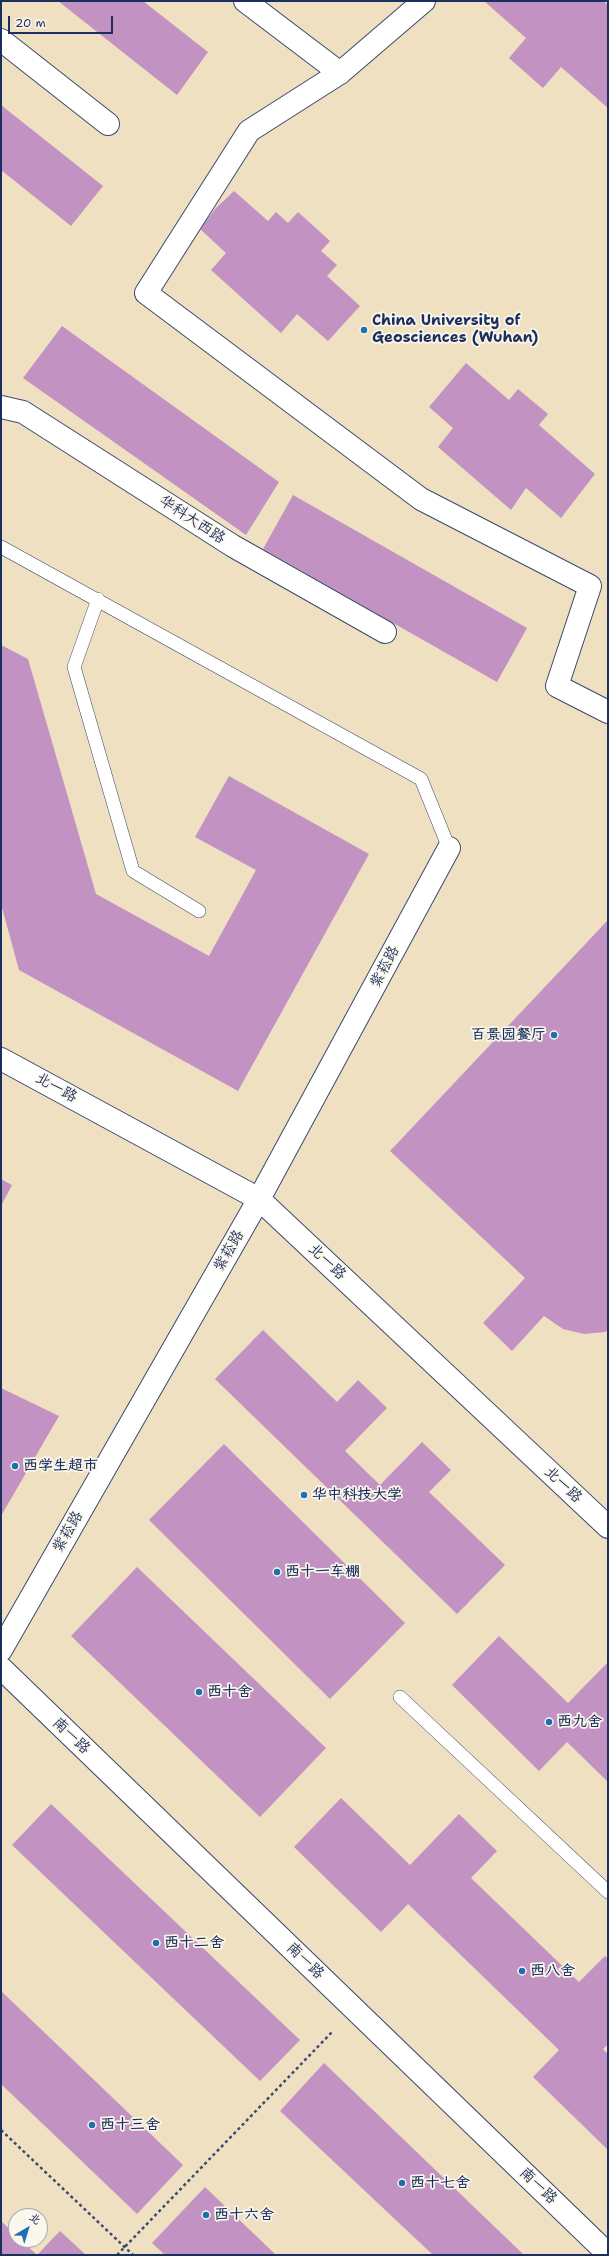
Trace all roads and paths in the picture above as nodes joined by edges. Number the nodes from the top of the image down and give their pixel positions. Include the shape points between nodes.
1 (245, 1) edge
2 (424, 1) edge
3 (1, 40) edge
4 (340, 73) junction
5 (108, 124) dead end
6 (1, 407) edge
7 (1, 547) edge
8 (98, 599) junction
9 (385, 632) dead end
10 (608, 712) edge
11 (449, 848) joint
12 (199, 911) dead end
13 (1, 1059) edge
14 (259, 1199) junction
15 (608, 1527) edge
16 (1, 1650) edge
17 (1, 1668) edge
18 (400, 1697) dead end
19 (608, 1892) edge
20 (354, 2009) junction
21 (1, 2130) edge
22 (125, 2247) junction
23 (608, 2254) edge
24 (117, 2255) edge
25 (133, 2255) edge

1 - 4 street
2 - 4 street
3 - 5 street
4 - 10 street via 249,131 146,293 421,499 590,586 557,686
6 - 9 street, 华科大西路 via 23,412 233,546
7 - 8 lane
8 - 11 lane via 421,779
8 - 12 lane via 74,667 133,871
11 - 14 street, 紫菘路
13 - 14 street, 北一路
14 - 15 street, 北一路
14 - 16 street, 紫菘路
17 - 20 street, 南一路
18 - 19 lane
20 - 22 path
20 - 23 street, 南一路
21 - 22 path
22 - 24 path
22 - 25 path

